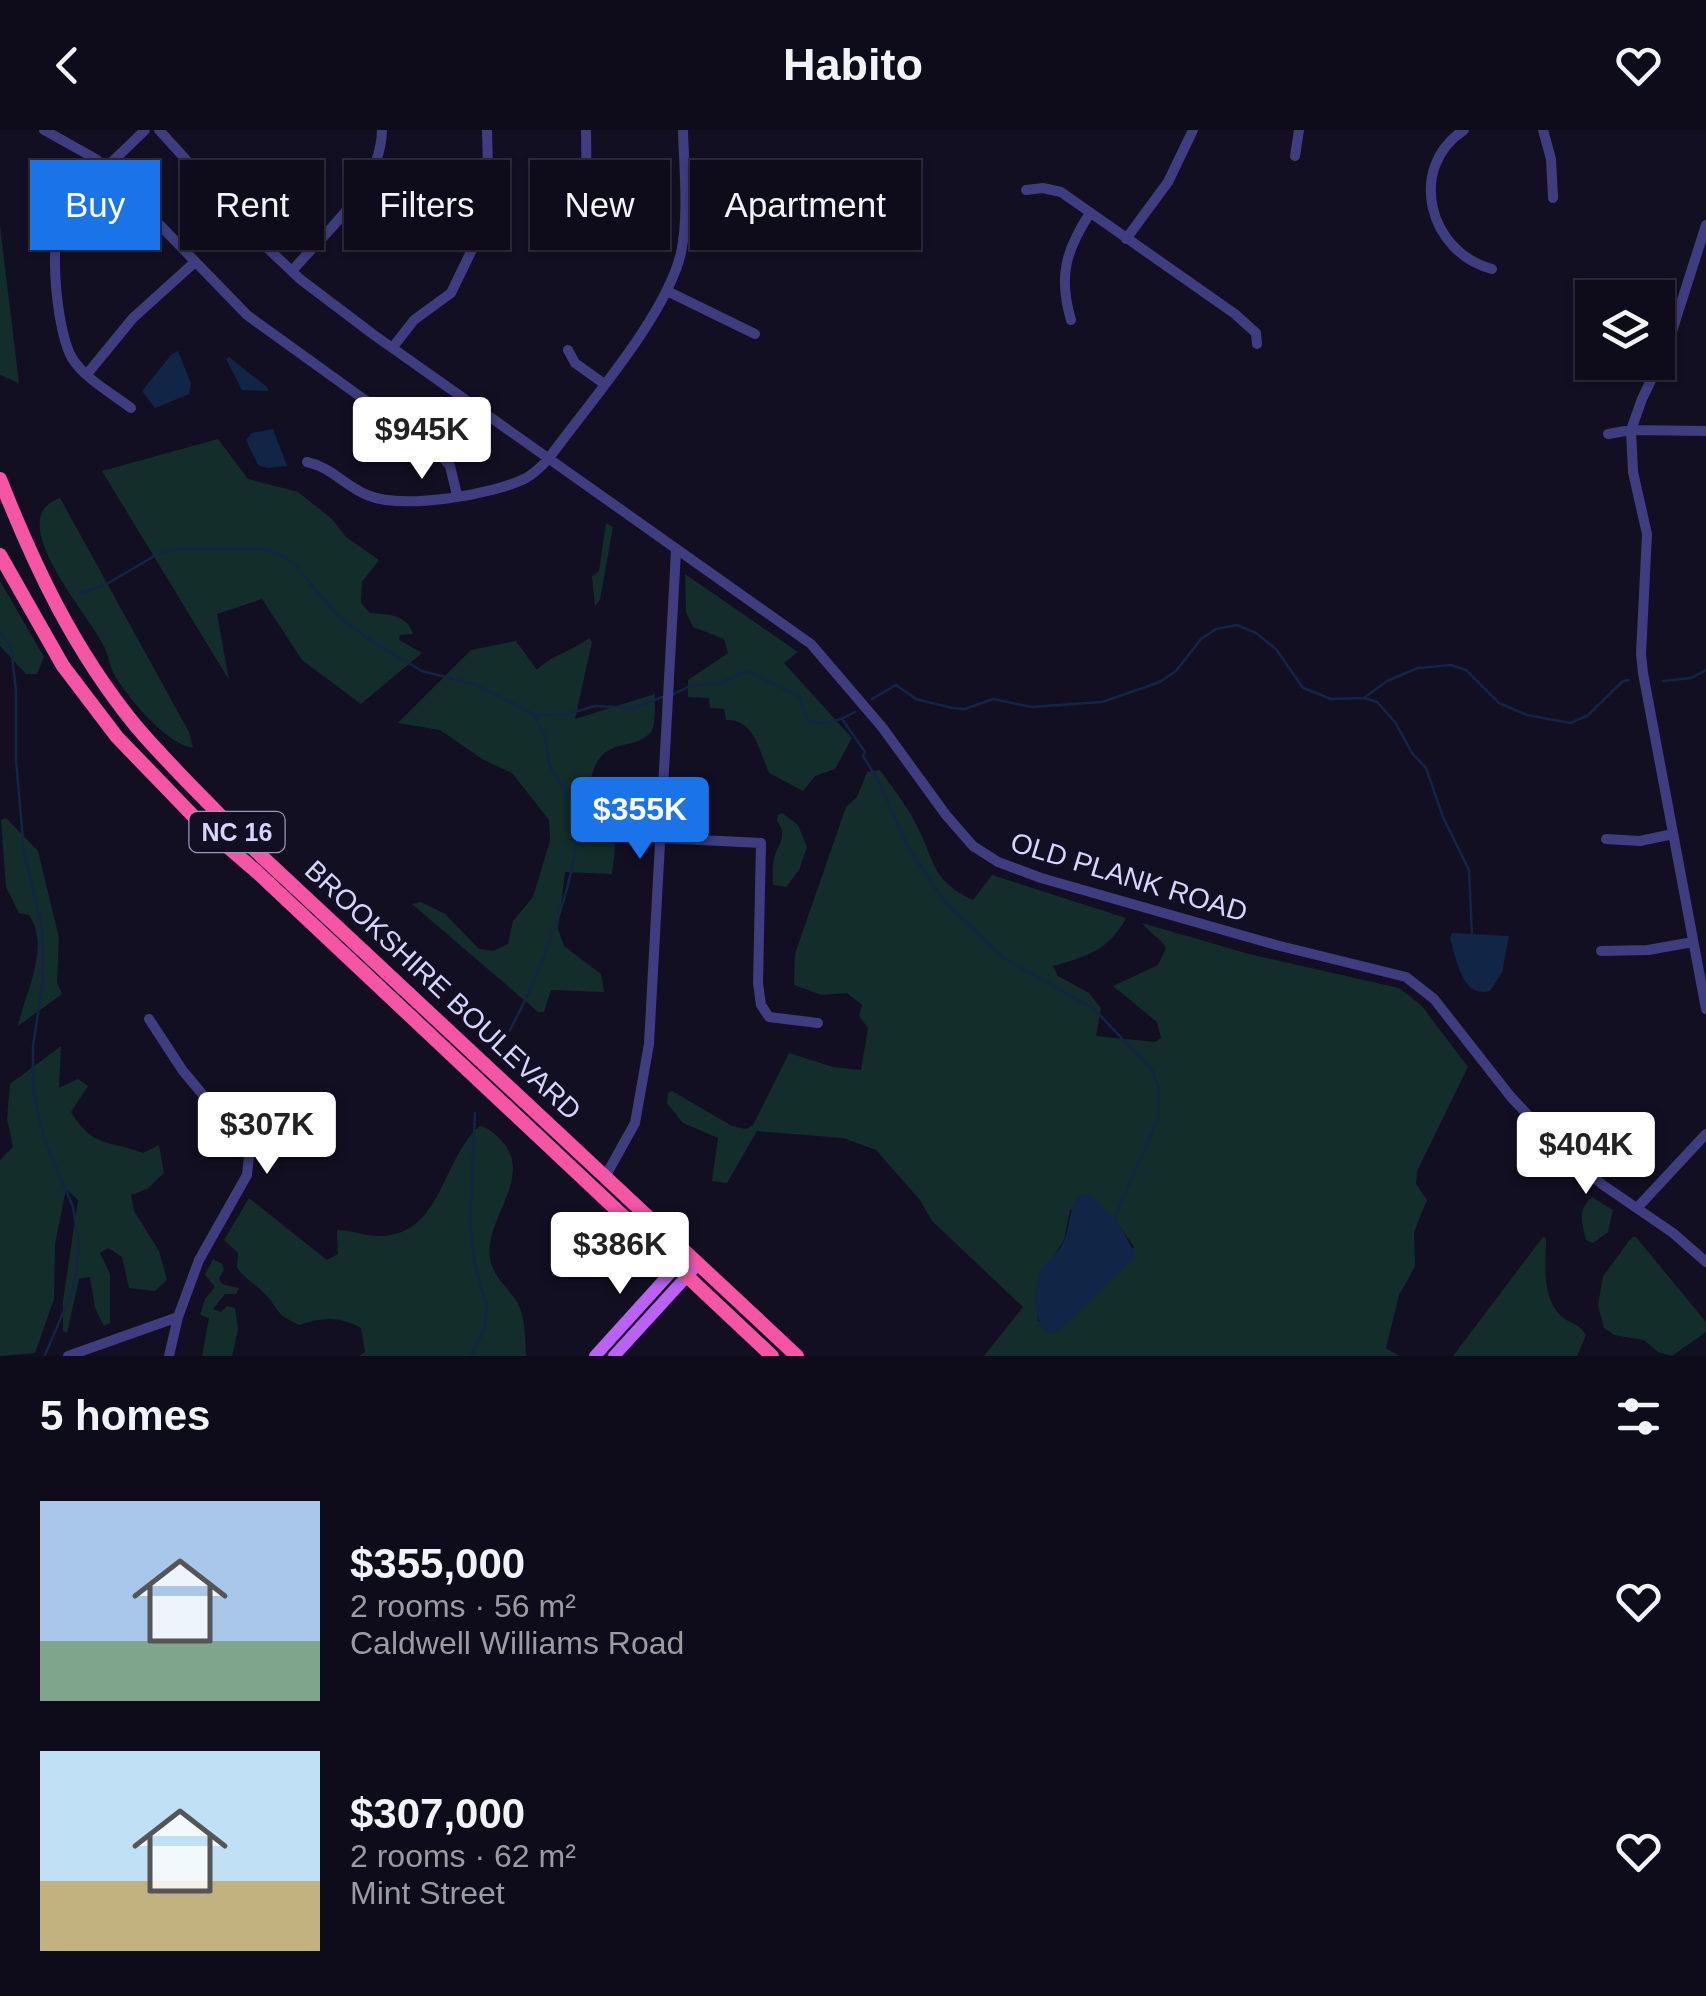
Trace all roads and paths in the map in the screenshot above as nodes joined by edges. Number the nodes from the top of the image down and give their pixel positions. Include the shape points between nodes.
1 (44, 130) edge
2 (145, 130) edge
3 (159, 130) edge
4 (382, 130) edge
5 (487, 130) edge
6 (586, 130) edge
7 (683, 130) edge
8 (1193, 130) edge
9 (1299, 130) edge
10 (1464, 130) edge
11 (1543, 130) edge
12 (1294, 156) dead end
13 (97, 160) edge
14 (116, 160) edge
15 (586, 160) edge
16 (1026, 190) dead end
17 (1553, 198) dead end
18 (1090, 213) junction
19 (1706, 225) edge
20 (160, 226) edge
21 (1126, 239) junction
22 (54, 250) edge
23 (195, 262) junction
24 (1492, 269) dead end
25 (292, 271) junction
26 (668, 292) junction
27 (1071, 320) dead end
28 (755, 334) dead end
29 (1257, 344) dead end
30 (392, 348) junction
31 (568, 350) dead end
32 (87, 374) junction
33 (603, 384) junction
34 (132, 408) dead end
35 (1632, 430) junction
36 (1706, 431) edge
37 (1608, 434) dead end
38 (549, 458) junction
39 (307, 462) dead end
40 (0, 478) edge
41 (457, 495) junction
42 (676, 551) junction
43 (2, 561) edge
44 (1673, 834) junction
45 (661, 838) junction
46 (1606, 839) dead end
47 (1693, 942) junction
48 (1601, 951) dead end
49 (1706, 1009) edge
50 (150, 1020) dead end
51 (818, 1023) dead end
52 (503, 1104) junction
53 (1706, 1134) edge
54 (605, 1176) junction
55 (599, 1194) junction
56 (1637, 1208) junction
57 (660, 1228) junction
58 (693, 1259) junction
59 (1706, 1262) edge
60 (682, 1271) junction
61 (178, 1317) junction
62 (771, 1354) edge
63 (68, 1356) edge
64 (169, 1356) edge
65 (595, 1356) edge
66 (614, 1356) edge
67 (796, 1356) edge

1 - 13 street
2 - 14 street
3 - 25 street, OLD PLANK ROAD
4 - 25 street via 366,184
5 - 30 street via 488,204 481,231 450,293 414,320
6 - 15 street
7 - 26 street via 683,239
8 - 21 street via 1168,182
9 - 12 street
10 - 24 street via 1438,159 1434,212 1449,246
11 - 17 street
16 - 18 street via 1061,192
18 - 21 street
18 - 27 street via 1064,270
19 - 35 street via 1668,347
20 - 23 street
21 - 29 street via 1235,314 1256,333
22 - 32 street via 64,338
23 - 32 street via 133,318
23 - 41 street via 247,315 440,454
25 - 30 street, OLD PLANK ROAD
26 - 28 street
26 - 33 street
30 - 38 street, OLD PLANK ROAD
31 - 33 street
32 - 34 street
33 - 38 street
35 - 36 street
35 - 37 street
35 - 44 street via 1632,472 1648,534 1643,674
38 - 41 street via 523,480
38 - 42 street, OLD PLANK ROAD
39 - 41 street via 384,501
40 - 54 highway, BROOKSHIRE BOULEVARD / NC 16 via 52,598 135,724 240,836
42 - 45 street
42 - 56 street, OLD PLANK ROAD via 811,644 958,831 984,854 1041,878 1406,978 1434,999 1562,1151
43 - 52 highway, BROOKSHIRE BOULEVARD / NC 16 via 63,666 117,737 200,824
44 - 46 street
44 - 47 street
45 - 51 street via 760,844 760,1005 769,1017
45 - 54 street via 644,1082 632,1130
47 - 48 street
47 - 49 street
50 - 61 street via 250,1161
52 - 54 highway
52 - 55 highway, BROOKSHIRE BOULEVARD / NC 16
53 - 56 street
54 - 57 highway, BROOKSHIRE BOULEVARD / NC 16
55 - 57 highway via 610,1191
55 - 60 highway, BROOKSHIRE BOULEVARD / NC 16
56 - 59 street, OLD PLANK ROAD
57 - 58 highway, BROOKSHIRE BOULEVARD / NC 16
58 - 60 main road
58 - 67 highway, BROOKSHIRE BOULEVARD / NC 16
60 - 62 highway, BROOKSHIRE BOULEVARD / NC 16
60 - 65 main road
60 - 66 main road
61 - 63 street
61 - 64 street

